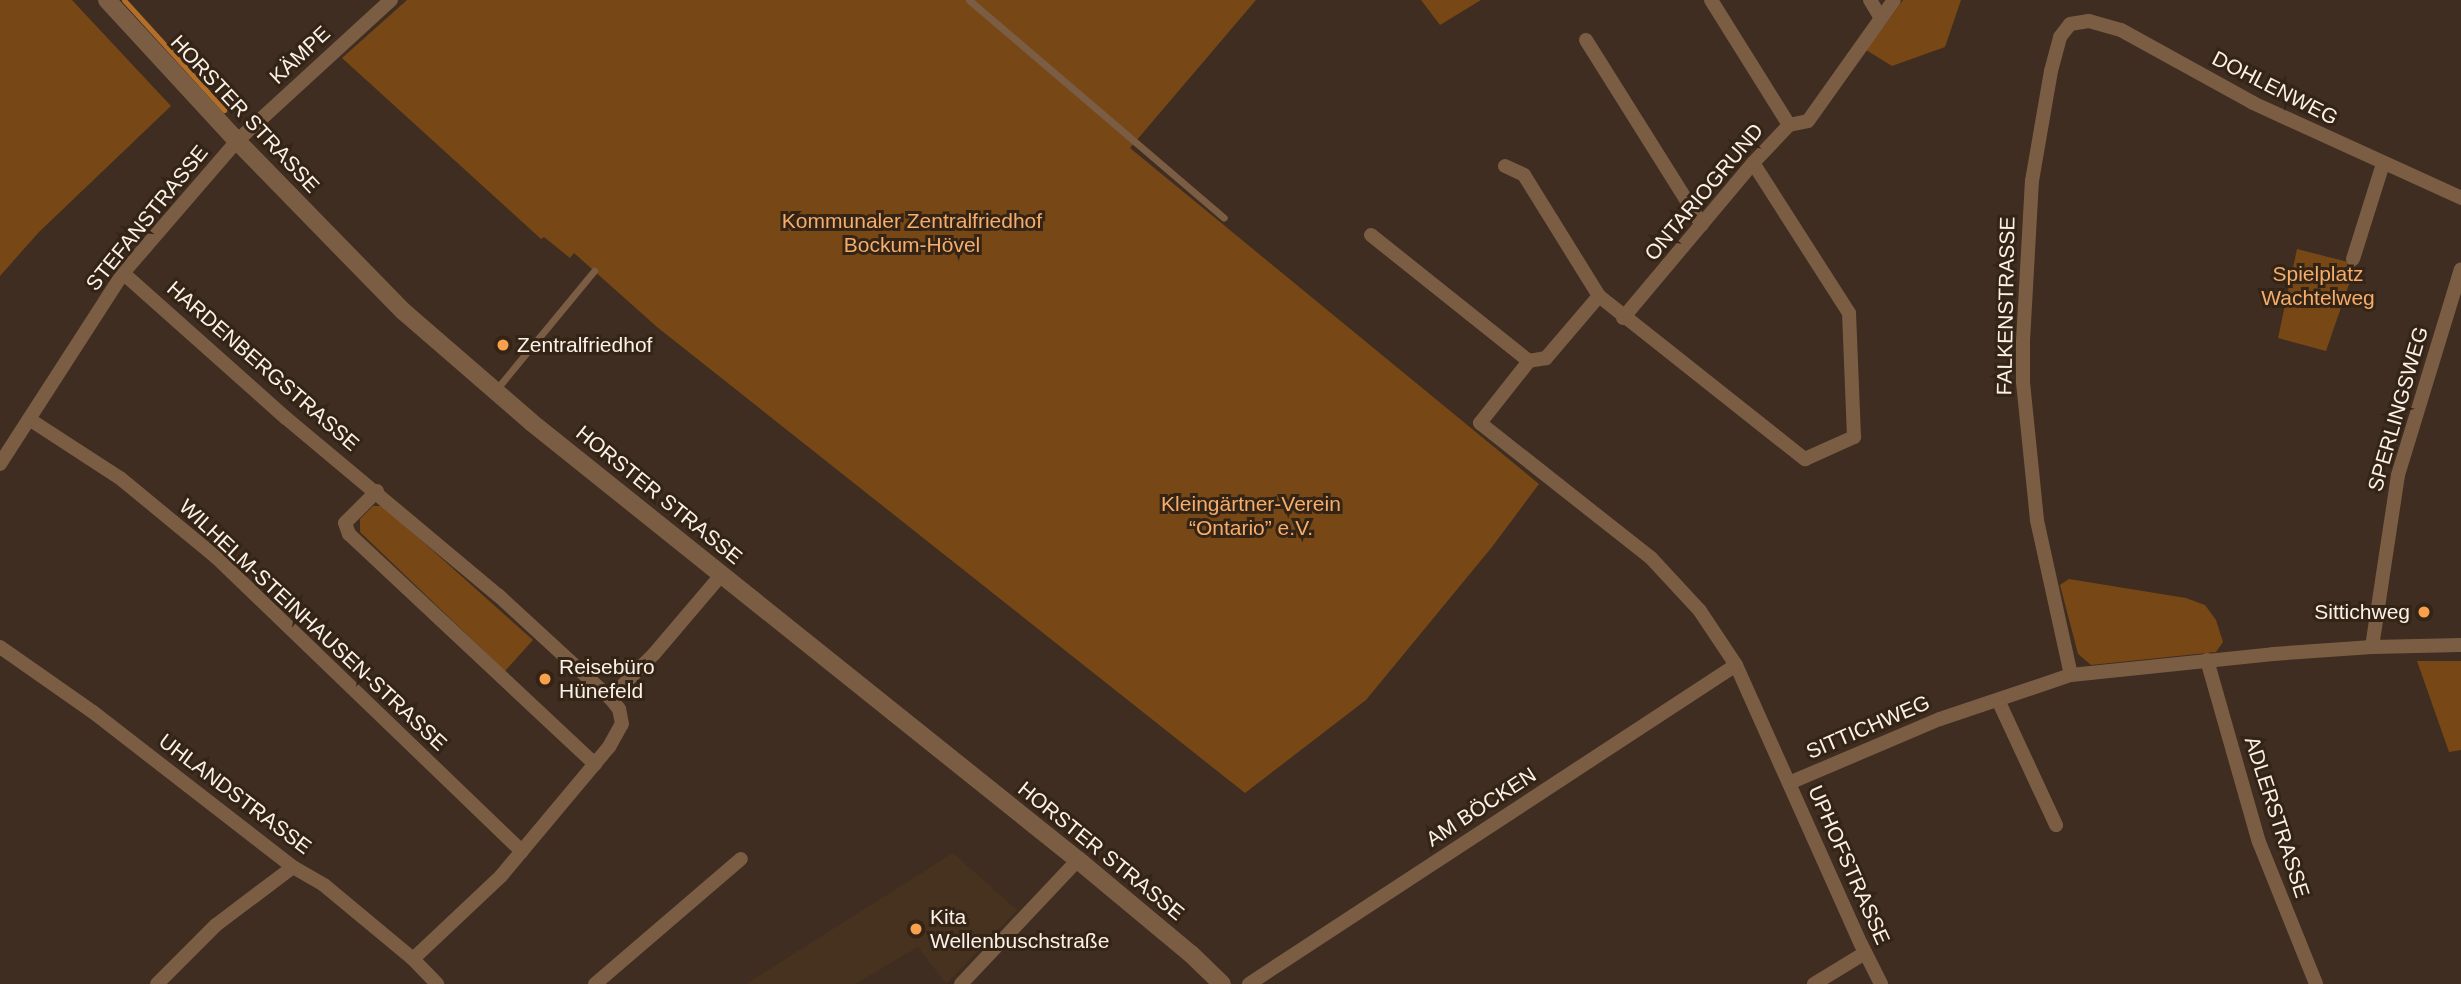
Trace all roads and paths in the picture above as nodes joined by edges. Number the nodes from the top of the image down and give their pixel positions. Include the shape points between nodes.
1 (107, 0) edge
2 (391, 0) edge
3 (969, 0) edge
4 (1711, 0) edge
5 (1870, 0) edge
6 (1894, 0) edge
7 (1881, 18) junction
8 (2070, 24) joint
9 (1586, 40) dead end
10 (1789, 125) junction
11 (237, 141) junction
12 (1753, 163) junction
13 (2383, 164) junction
14 (1505, 166) dead end
15 (2461, 198) edge
16 (1224, 218) dead end
17 (1702, 225) junction
18 (1371, 235) dead end
19 (2353, 259) dead end
20 (2461, 269) edge
21 (594, 271) dead end
22 (123, 273) junction
23 (1599, 296) junction
24 (1623, 318) junction
25 (1529, 361) junction
26 (494, 391) junction
27 (29, 419) junction
28 (0, 464) edge
29 (377, 491) junction
30 (722, 574) junction
31 (2461, 645) edge
32 (2372, 647) junction
33 (0, 648) edge
34 (2207, 660) junction
35 (1736, 665) junction
36 (2071, 675) junction
37 (610, 698) junction
38 (1998, 700) junction
39 (595, 764) junction
40 (1789, 783) junction
41 (2056, 825) dead end
42 (522, 851) junction
43 (741, 859) dead end
44 (1078, 860) junction
45 (293, 867) junction
46 (1865, 953) junction
47 (413, 960) junction
48 (157, 984) edge
49 (438, 984) edge
50 (595, 984) edge
51 (961, 984) edge
52 (1222, 984) edge
53 (1249, 984) edge
54 (1814, 984) edge
55 (1881, 984) edge
56 (2316, 984) edge

1 - 11 street, HORSTER STRASSE
2 - 11 street, KÄMPE
3 - 16 lane
4 - 10 street
5 - 7 street
6 - 7 street, ONTARIOGRUND
7 - 10 street, ONTARIOGRUND via 1808,121
8 - 13 street, DOHLENWEG via 2089,22 2121,30 2253,103
8 - 36 street, FALKENSTRASSE via 2060,37 2051,71 2032,181 2022,341 2037,520
9 - 17 street
10 - 12 street, ONTARIOGRUND
11 - 22 street, STEFANSTRASSE
11 - 26 street, HORSTER STRASSE via 403,311
12 - 17 street, ONTARIOGRUND
12 - 24 street via 1849,313 1854,437 1805,459
13 - 15 street, DOHLENWEG
13 - 19 street
14 - 23 street via 1524,175
17 - 24 street, ONTARIOGRUND
18 - 25 street
20 - 32 street, SPERLINGSWEG via 2398,475
21 - 26 lane
22 - 27 street, STEFANSTRASSE
22 - 29 street, HARDENBERGSTRASSE via 286,418
23 - 24 street
23 - 25 street via 1546,358
25 - 35 street, UPHOFSTRASSE via 1480,423 1651,558 1700,611
26 - 30 street, HORSTER STRASSE
27 - 28 street, STEFANSTRASSE
27 - 42 street, WILHELM-STEINHAUSEN-STRASSE via 120,478 217,558
29 - 37 street, HARDENBERGSTRASSE
29 - 39 street via 345,523 349,534
30 - 37 street
30 - 44 street, HORSTER STRASSE
31 - 32 street, SITTICHWEG
32 - 34 street, SITTICHWEG
33 - 45 street, UHLANDSTRASSE via 93,712
34 - 36 street, SITTICHWEG
34 - 56 street, ADLERSTRASSE via 2259,842
35 - 40 street, UPHOFSTRASSE
35 - 53 street, AM BÖCKEN
36 - 38 street, SITTICHWEG
37 - 39 street via 619,709 622,724
38 - 40 street, SITTICHWEG via 1918,727
38 - 41 street
39 - 42 street
40 - 46 street, UPHOFSTRASSE
42 - 47 street
43 - 50 street
44 - 51 street
44 - 52 street, HORSTER STRASSE
45 - 47 street, UHLANDSTRASSE via 324,885
45 - 48 street via 216,925
46 - 54 street
46 - 55 street, UPHOFSTRASSE
47 - 49 street, UHLANDSTRASSE

